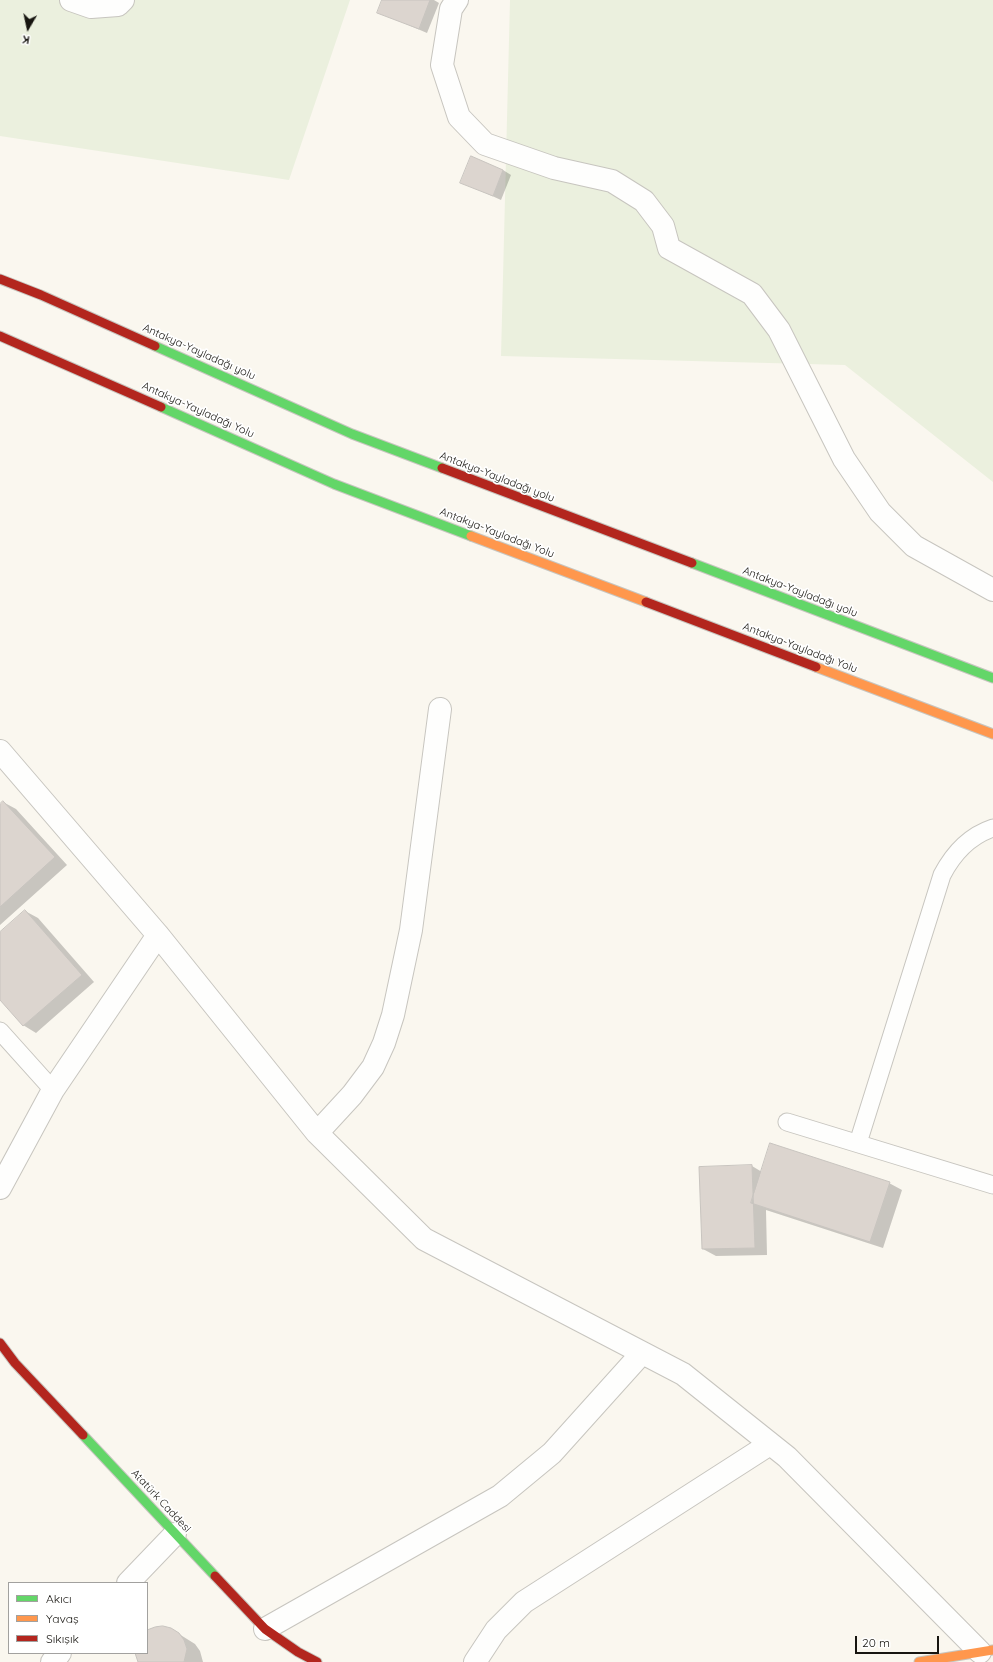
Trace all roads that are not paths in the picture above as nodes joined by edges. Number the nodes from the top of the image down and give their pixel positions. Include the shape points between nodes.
1 (71, 0) edge
2 (123, 0) edge
3 (456, 0) edge
4 (0, 279) edge
5 (0, 336) edge
6 (993, 590) edge
7 (993, 678) edge
8 (440, 709) dead end
9 (993, 734) edge
10 (0, 751) edge
11 (993, 828) edge
12 (158, 935) junction
13 (0, 1031) edge
14 (53, 1090) junction
15 (787, 1122) dead end
16 (317, 1133) junction
17 (858, 1143) junction
18 (993, 1185) edge
19 (0, 1188) edge
20 (0, 1343) edge
21 (642, 1353) junction
22 (770, 1444) junction
23 (175, 1534) junction
24 (129, 1582) edge
25 (265, 1628) junction
26 (986, 1651) edge
27 (59, 1654) edge
28 (52, 1662) edge
29 (317, 1662) edge
30 (475, 1662) edge
31 (919, 1662) edge

1 - 2 street via 91,7 118,5
3 - 6 street via 451,9 442,65 459,117 485,144 554,168 612,180 644,201 664,226 669,248 752,294 779,330 844,458 880,512 914,546
4 - 7 main road, Antakya-Yayladağı yolu via 352,434
5 - 9 main road, Antakya-Yayladağı Yolu via 334,484
8 - 16 street via 411,930 393,1015 373,1067 352,1095
10 - 12 street
11 - 17 lane via 965,844 948,864 942,876
12 - 14 street
12 - 16 street
13 - 14 lane
14 - 19 street
15 - 17 lane
16 - 21 street via 424,1240
17 - 18 lane
20 - 23 main road, Atatürk Caddesi via 15,1363
21 - 22 street via 683,1374
21 - 25 street via 552,1453 500,1496
22 - 26 street via 787,1457
22 - 30 street via 524,1602 496,1630
23 - 24 street
23 - 25 main road, Atatürk Caddesi
25 - 29 main road, Atatürk Caddesi via 298,1652
26 - 31 main road
27 - 28 street

